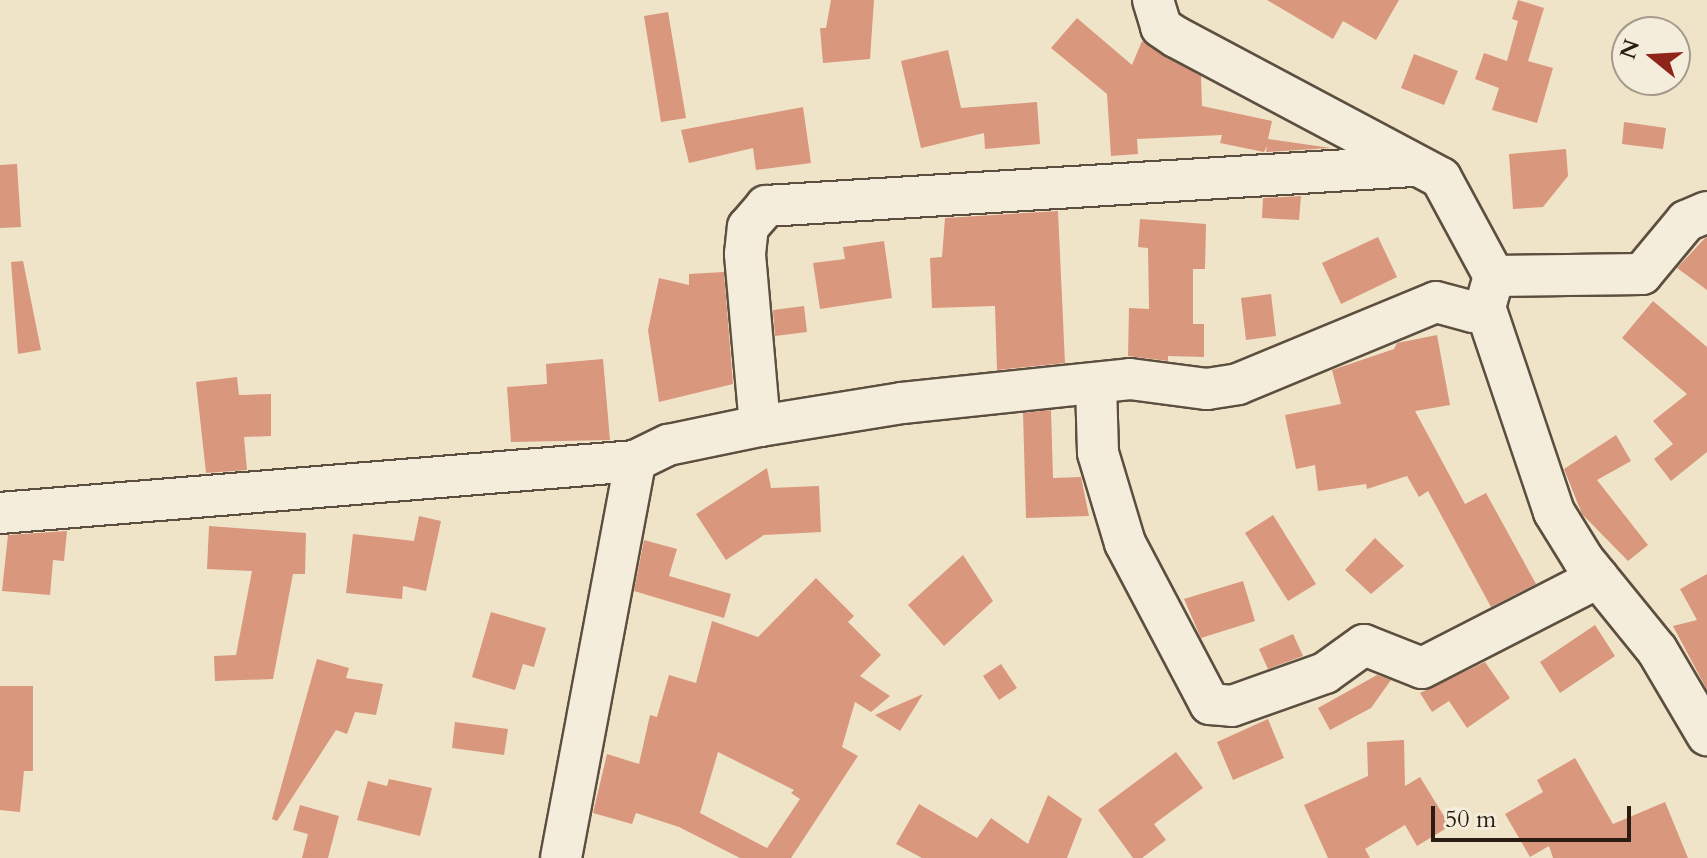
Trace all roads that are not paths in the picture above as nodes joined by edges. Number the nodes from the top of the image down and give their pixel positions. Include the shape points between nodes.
1 (1153, 0) edge
2 (1413, 166) junction
3 (1707, 212) edge
4 (1490, 291) junction
5 (1096, 385) junction
6 (760, 426) junction
7 (635, 461) junction
8 (0, 513) edge
9 (1598, 578) junction
10 (1707, 735) edge
11 (561, 858) edge

1 - 2 street via 1161,27 1176,37
2 - 4 street via 1441,178
2 - 6 street via 766,206 748,227 745,254
3 - 4 street via 1686,221 1642,274
4 - 5 street via 1473,312 1436,302 1238,384 1207,389 1130,379
4 - 9 street via 1554,512
5 - 6 street via 902,403
5 - 9 street via 1098,453 1125,543 1210,704 1232,706 1325,673 1364,645 1422,668
6 - 7 street via 668,445
7 - 8 street
7 - 11 street
9 - 10 street via 1657,650

